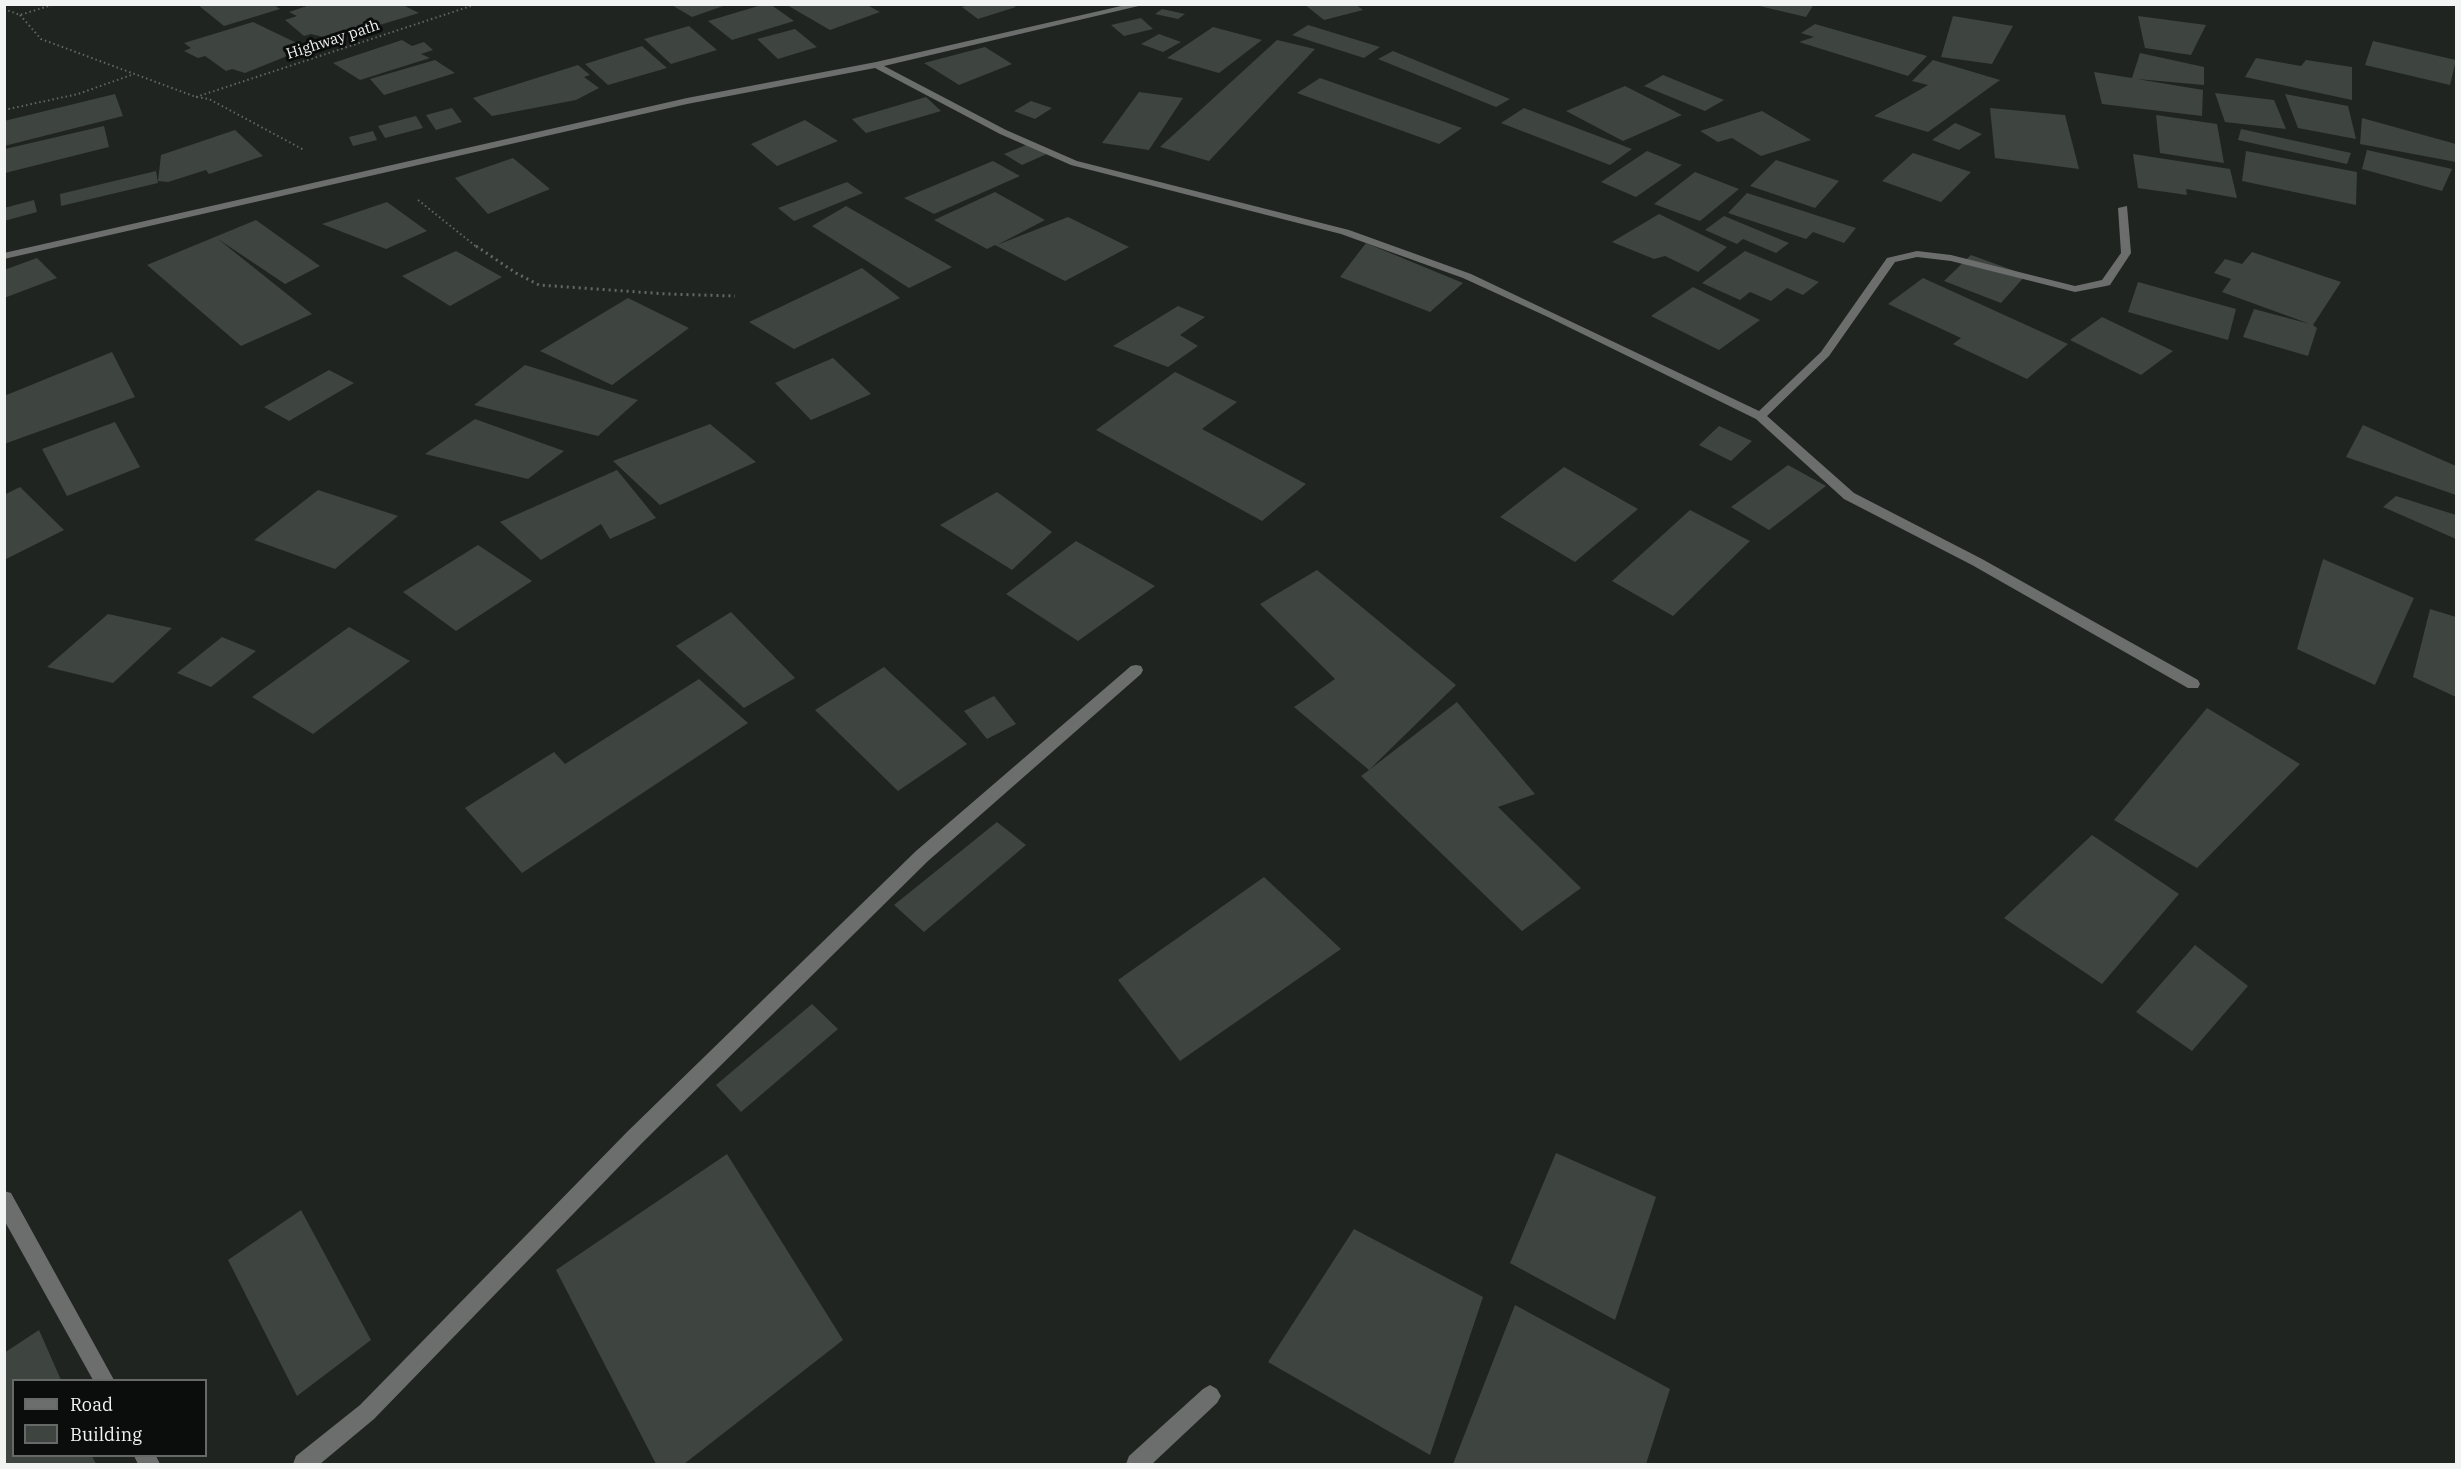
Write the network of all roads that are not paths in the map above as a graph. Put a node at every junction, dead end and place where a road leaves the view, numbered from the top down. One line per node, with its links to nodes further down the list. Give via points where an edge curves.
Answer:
1 (1143, 4): 2 (street)
2 (876, 65): 4 (street, via 687,101); 5 (street, via 993,128 1074,163 1345,232 1429,261 1552,315)
3 (2123, 208): 5 (street, via 2126,253 2106,283 2074,290 1951,258 1917,254 1891,260 1825,354)
4 (4, 256)
5 (1760, 416): 7 (street, via 1849,496 1977,562)
6 (1136, 670): 11 (street, via 922,856 644,1129 367,1412)
7 (2193, 684)
8 (4, 1200): 9 (street)
9 (103, 1379)
10 (1210, 1396): 12 (street)
11 (304, 1464)
12 (1137, 1464)

